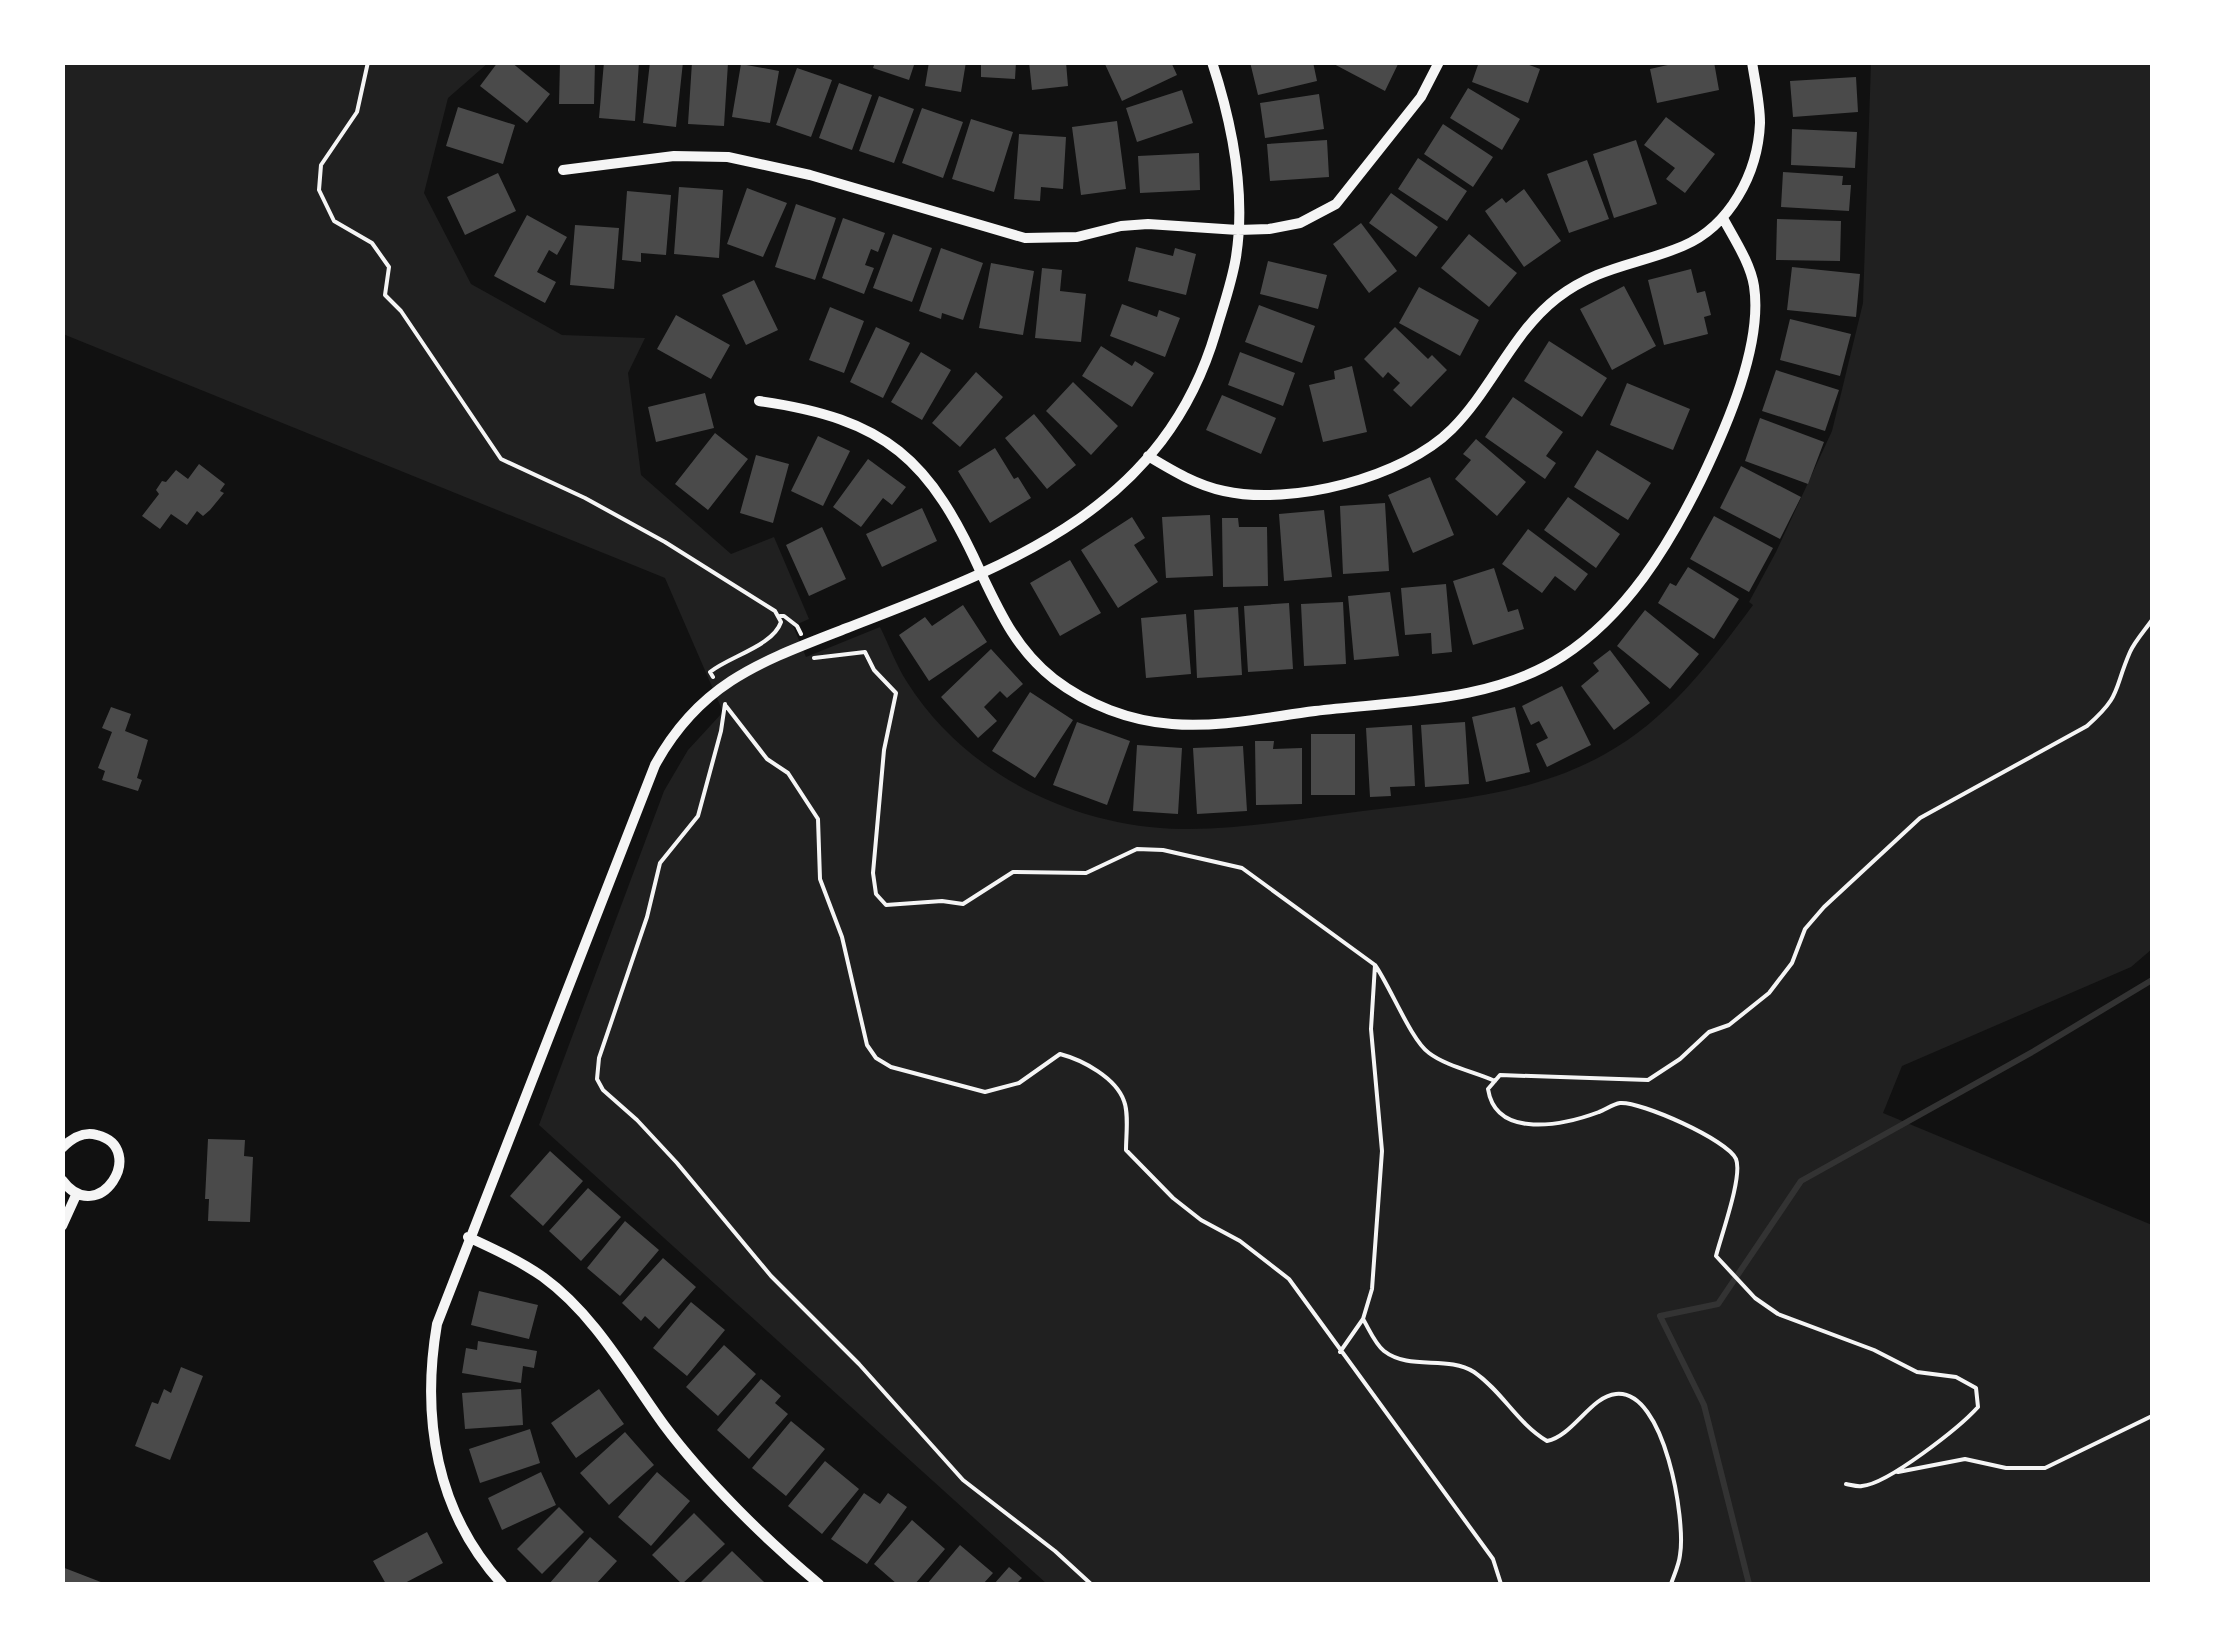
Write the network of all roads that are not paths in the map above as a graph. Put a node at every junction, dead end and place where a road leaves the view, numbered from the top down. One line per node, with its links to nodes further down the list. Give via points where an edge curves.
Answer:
1 (1212, 62): 6 (street, via 1230,132)
2 (1439, 62): 6 (street, via 1420,97 1336,204 1300,222)
3 (1752, 62): 5 (street, via 1758,144 1744,186)
4 (562, 170): 6 (street, via 716,156 795,170 1025,238 1078,237 1148,224)
5 (1723, 218): 8 (street, via 1685,245 1604,272 1557,299 1452,428 1387,471 1336,486 1247,494 1204,486); 9 (street, via 1754,284 1755,305 1745,365 1717,446 1677,526 1633,590 1585,640 1532,672 1474,692 1222,723 1138,719 1075,694 1030,657 999,614)
6 (1238, 230): 8 (street, via 1210,351)
7 (759, 402): 9 (street, via 835,416 892,447 948,505)
8 (1148, 456): 9 (street, via 1056,536)
9 (982, 575): 14 (street, via 757,666 683,720 655,765)
10 (62, 1148): 12 (street, via 86,1133 105,1138 118,1152 119,1171 108,1189)
11 (62, 1180): 12 (street)
12 (77, 1193): 13 (street)
13 (62, 1226)
14 (468, 1238): 15 (street, via 437,1324 432,1439 461,1528); 16 (street, via 524,1265 563,1294 698,1465)
15 (502, 1584)
16 (820, 1584)

